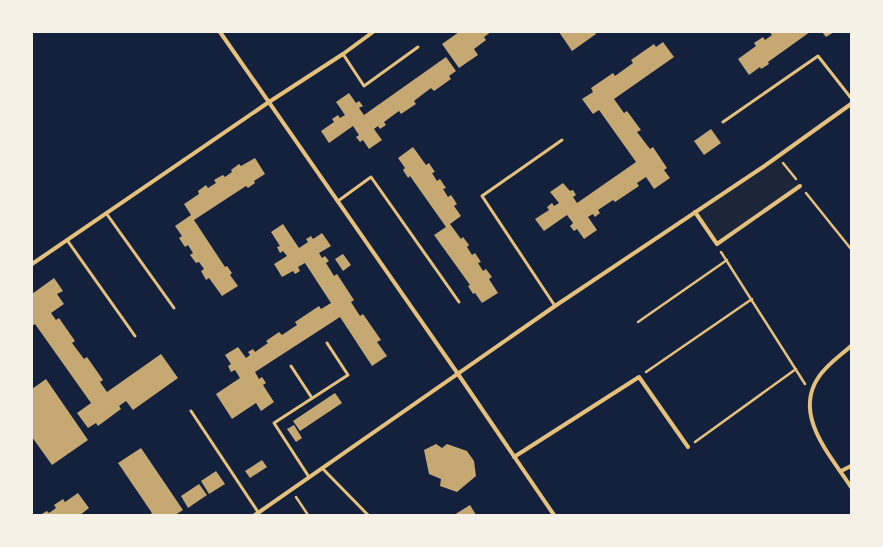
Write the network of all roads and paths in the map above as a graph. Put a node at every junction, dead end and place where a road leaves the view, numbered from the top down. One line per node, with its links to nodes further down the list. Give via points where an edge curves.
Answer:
1 (220, 32): 6 (street)
2 (373, 32): 4 (street)
3 (418, 47): 4 (lane, via 364,86)
4 (343, 54): 6 (street)
5 (851, 98): 8 (lane, via 818,56)
6 (268, 102): 12 (street); 14 (street)
7 (851, 104): 10 (street)
8 (723, 122)
9 (562, 140): 22 (lane, via 482,196)
10 (777, 156): 11 (path); 13 (street)
11 (800, 186): 16 (street); 17 (path)
12 (338, 201): 21 (lane, via 371,178); 30 (street)
13 (695, 212): 16 (street); 22 (street)
14 (106, 213): 15 (street); 23 (lane)
15 (67, 240): 19 (street); 25 (lane)
16 (717, 244): 18 (path)
17 (851, 249)
18 (727, 260): 20 (path); 24 (path)
19 (32, 264)
20 (752, 299): 29 (path); 31 (path)
21 (459, 302)
22 (555, 306): 30 (street)
23 (174, 308)
24 (638, 322)
25 (135, 336)
26 (327, 343): 33 (lane, via 348,375)
27 (851, 346): 32 (street, via 819,377)
28 (291, 366): 33 (lane)
29 (796, 369): 32 (path); 35 (path)
30 (458, 374): 36 (street); 38 (street)
31 (639, 377): 35 (street); 36 (street)
32 (811, 392): 39 (street, via 809,406 815,431)
33 (312, 398): 40 (lane, via 274,423)
34 (191, 411): 43 (lane)
35 (688, 447)
36 (514, 457): 46 (street)
37 (851, 466): 39 (street)
38 (322, 468): 40 (street); 45 (lane)
39 (841, 471): 41 (street)
40 (310, 477): 42 (street)
41 (851, 487)
42 (291, 490): 43 (street); 44 (path)
43 (256, 514)
44 (308, 515)
45 (368, 515)
46 (554, 515)

